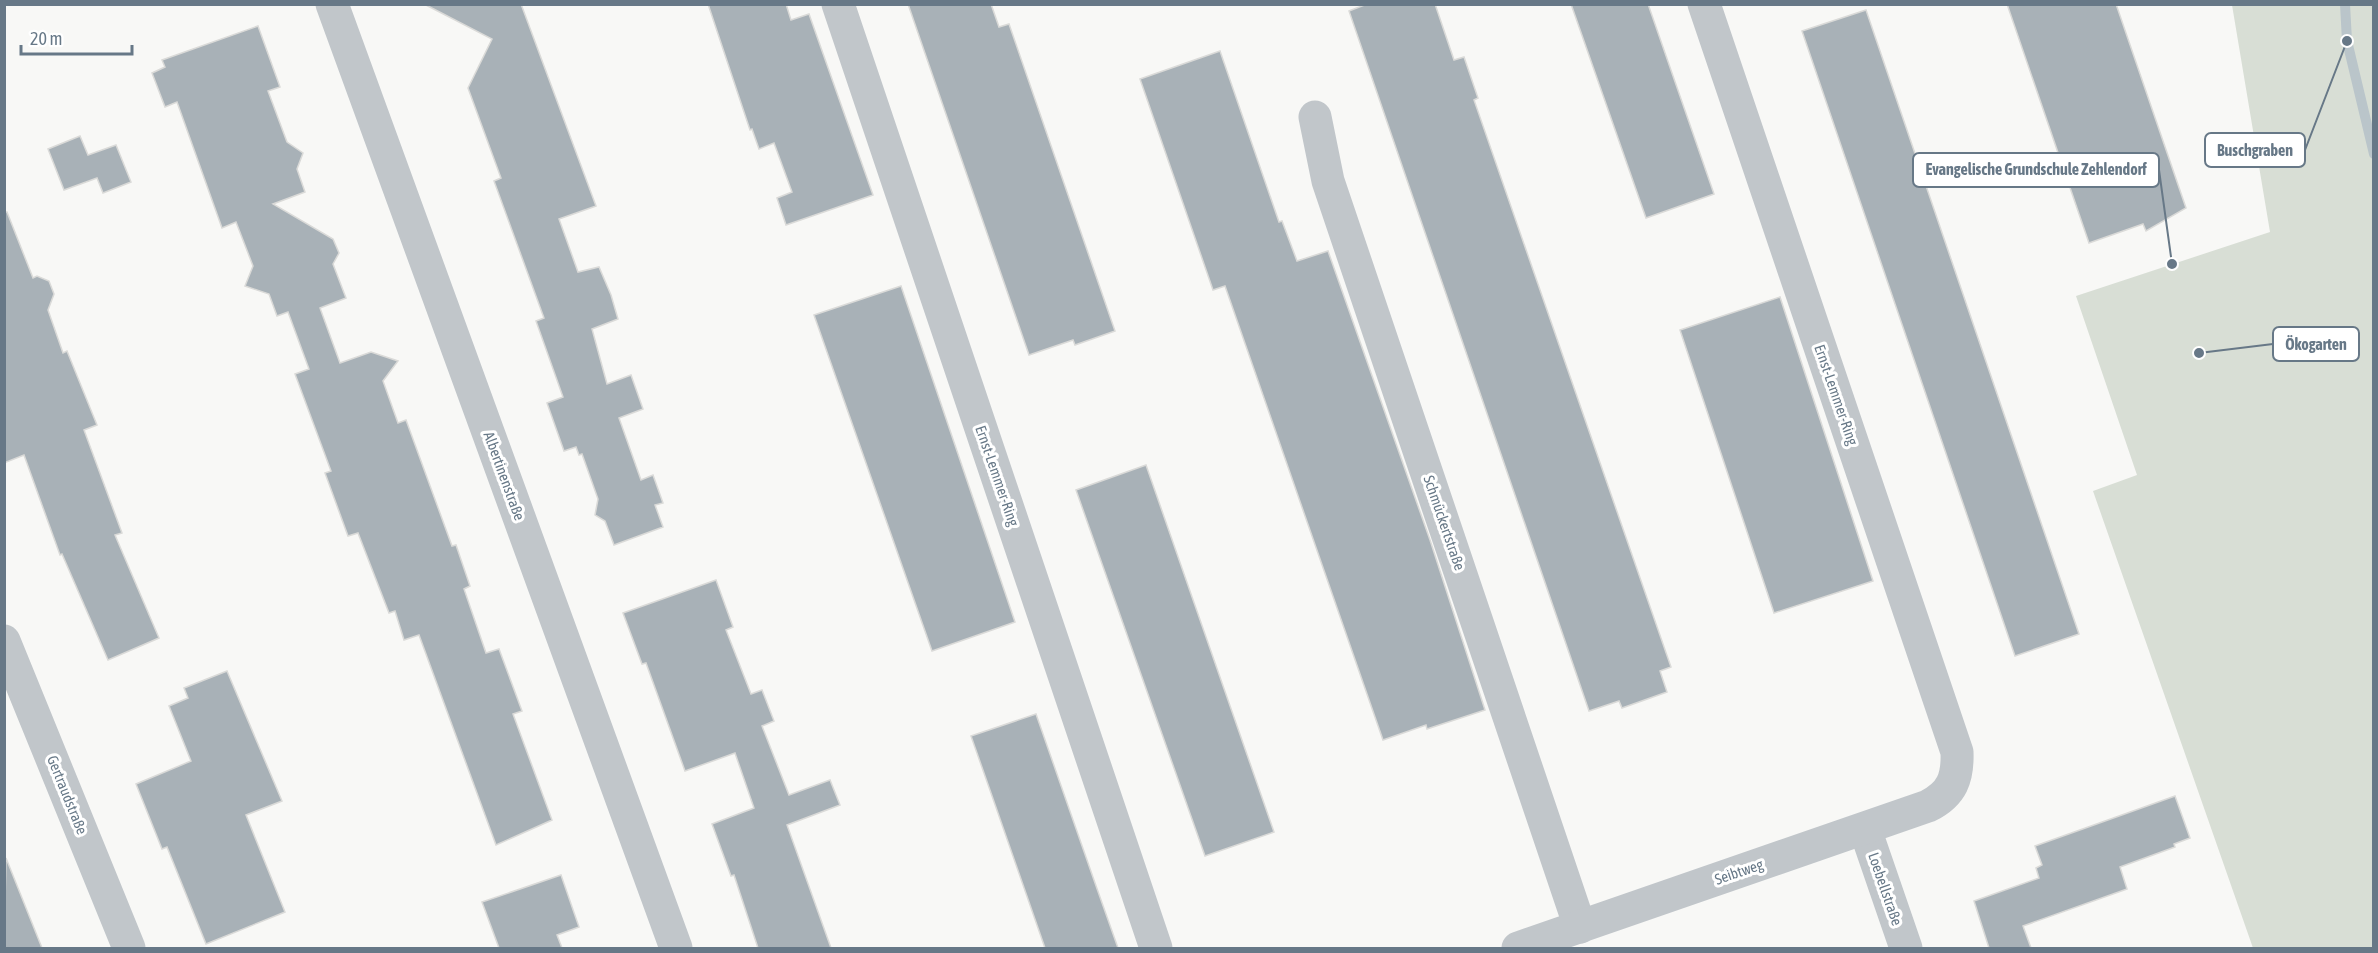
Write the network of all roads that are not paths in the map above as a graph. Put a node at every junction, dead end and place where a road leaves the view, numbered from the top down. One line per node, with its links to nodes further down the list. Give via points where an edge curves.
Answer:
1 (332, 4): 10 (street, Albertinenstraße)
2 (838, 4): 11 (street, Ernst-Lemmer-Ring)
3 (1704, 4): 6 (street, Ernst-Lemmer-Ring, via 1957,752 1958,770)
4 (1315, 117): 8 (street, Schmückertstraße, via 1328,181)
5 (4, 641): 9 (street, Gertraudstraße)
6 (1953, 786): 7 (street, Seibtweg, via 1944,798 1928,806)
7 (1865, 829): 8 (street, Seibtweg); 13 (street, Loebellstraße)
8 (1580, 927): 12 (street, Seibtweg)
9 (129, 948)
10 (676, 948)
11 (1156, 948)
12 (1518, 948)
13 (1906, 948)

